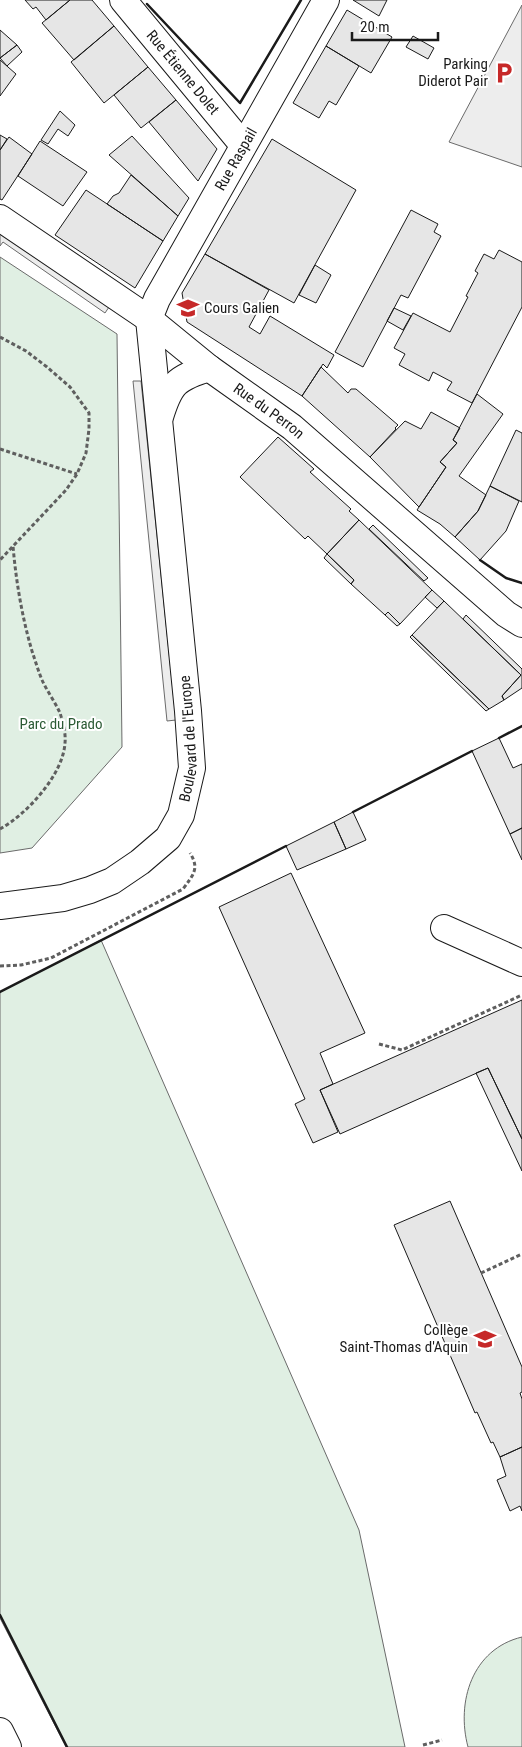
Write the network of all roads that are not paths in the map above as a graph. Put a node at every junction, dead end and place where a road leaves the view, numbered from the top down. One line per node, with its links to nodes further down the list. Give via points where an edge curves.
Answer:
1 (124, 0): 3 (street, Rue Étienne Dolet)
2 (326, 0): 3 (street, Rue Raspail)
3 (243, 145): 5 (street, Rue Raspail)
4 (0, 218): 5 (street, Rue du Perron)
5 (149, 319): 6 (street, Rue du Perron); 7 (street, Boulevard de l'Europe)
6 (209, 368): 7 (street, Boulevard de l'Europe, via 189,374 175,383); 8 (street, Rue du Perron, via 292,427 506,614)
7 (159, 420): 9 (street, Boulevard de l'Europe, via 192,768 181,815 168,838 112,881 63,898)
8 (522, 624)
9 (0, 906)
10 (444, 928): 11 (street)
11 (522, 964)
12 (0, 1731): 13 (street)
13 (8, 1747)

